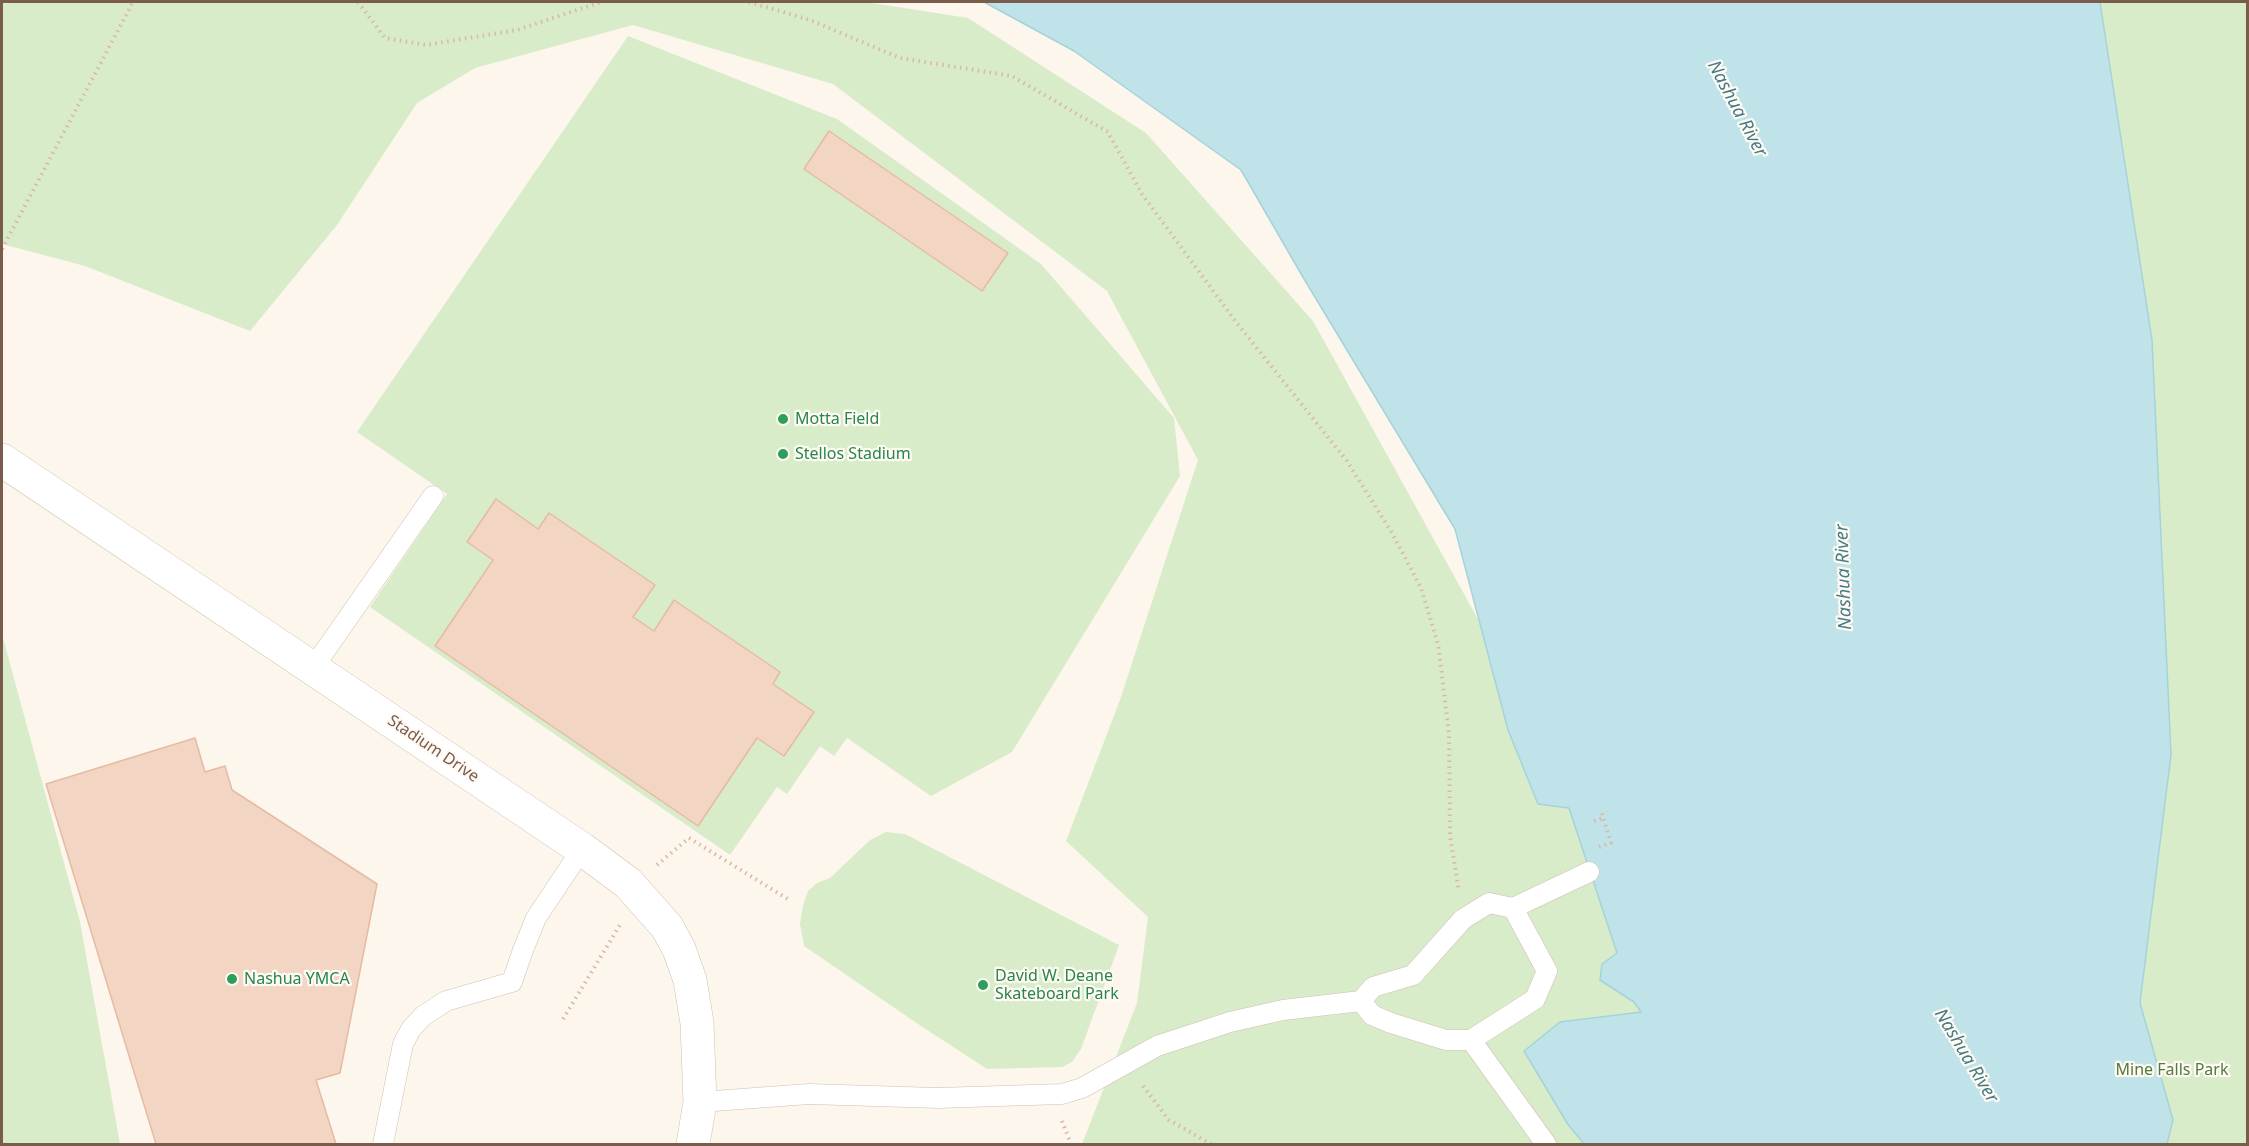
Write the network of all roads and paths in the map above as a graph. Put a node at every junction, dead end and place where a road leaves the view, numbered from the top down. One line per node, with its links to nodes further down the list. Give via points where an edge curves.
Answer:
1 (132, 2): 5 (path)
2 (358, 2): 3 (path, via 385,38 426,45 517,30)
3 (601, 2)
4 (749, 2): 18 (path, via 810,20 900,58 1012,76 1108,132 1142,194 1236,322 1347,461 1421,588 1438,644 1449,733 1450,836)
5 (2, 249)
6 (2, 460): 8 (street, Stadium Drive)
7 (434, 496): 8 (lane)
8 (313, 668): 12 (street, Stadium Drive)
9 (1601, 810): 10 (path)
10 (1603, 818): 11 (path); 13 (path, via 1611,843)
11 (1594, 821)
12 (582, 849): 24 (street, Stadium Drive, via 628,883 667,927 679,949 690,980 697,1023); 26 (lane, via 536,918 512,982 446,1001 411,1029 403,1044)
13 (1590, 850)
14 (657, 865): 16 (path, via 689,838)
15 (1589, 872): 17 (lane)
16 (791, 901)
17 (1513, 908): 18 (lane, via 1490,903); 22 (lane, via 1547,971 1535,999)
18 (1463, 919): 20 (lane, via 1413,975 1373,987)
19 (620, 924): 21 (path)
20 (1361, 1001): 22 (lane, via 1372,1015 1391,1023 1446,1040); 23 (lane, via 1283,1010 1230,1022 1157,1046)
21 (563, 1019)
22 (1471, 1040): 30 (lane)
23 (1126, 1064): 24 (lane, via 1082,1088 1062,1094 938,1098 809,1094); 29 (path, via 1169,1120)
24 (700, 1102): 27 (street, Stadium Drive)
25 (1054, 1119): 28 (path, via 1062,1121)
26 (383, 1144)
27 (693, 1144)
28 (1071, 1144)
29 (1211, 1144)
30 (1546, 1144)

